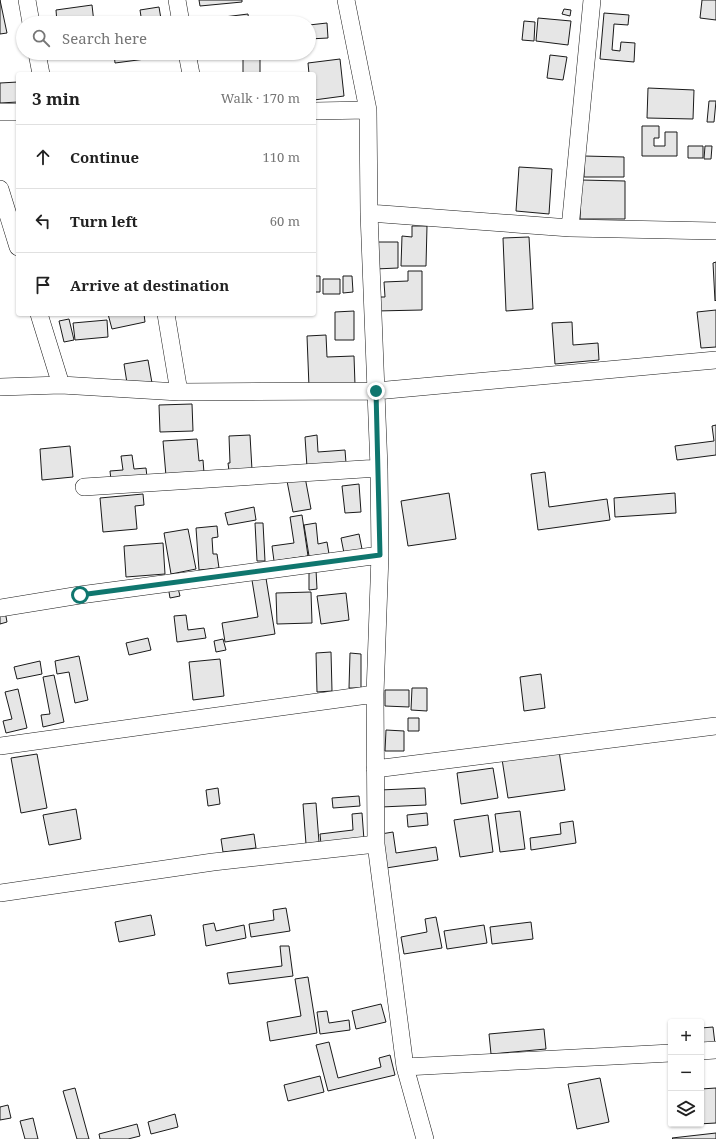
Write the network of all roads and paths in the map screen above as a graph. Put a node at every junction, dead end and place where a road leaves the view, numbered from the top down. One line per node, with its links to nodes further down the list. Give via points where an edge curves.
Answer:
1 (27, 0): 5 (street)
2 (177, 0): 6 (street)
3 (346, 0): 11 (street)
4 (592, 0): 17 (street)
5 (30, 16)
6 (180, 16)
7 (38, 60): 9 (street)
8 (188, 60): 10 (street)
9 (41, 72)
10 (191, 72)
11 (368, 110): 12 (street); 16 (street)
12 (316, 111)
13 (0, 112): 14 (street)
14 (16, 112)
15 (0, 189): 19 (street)
16 (369, 213): 17 (street); 25 (street)
17 (570, 228): 18 (street)
18 (716, 231)
19 (16, 241)
20 (40, 316): 23 (street)
21 (166, 316): 26 (street)
22 (716, 360): 25 (street)
23 (61, 385): 24 (street); 26 (street)
24 (0, 387)
25 (376, 391): 26 (street); 27 (street)
26 (179, 392)
27 (379, 468): 28 (street); 29 (street)
28 (84, 487)
29 (380, 555): 30 (street); 31 (street)
30 (0, 608)
31 (375, 694): 33 (street); 34 (street)
32 (716, 726): 34 (street)
33 (0, 746)
34 (375, 769): 35 (street)
35 (376, 844): 36 (street, via 213,862); 40 (street)
36 (0, 893)
37 (716, 1050): 38 (street)
38 (704, 1051)
39 (668, 1053): 40 (street)
40 (405, 1067): 41 (street)
41 (425, 1139)

